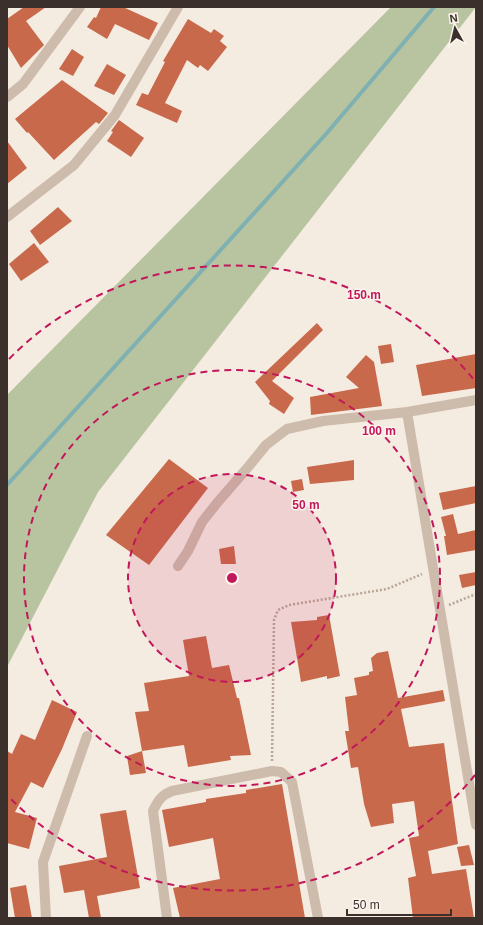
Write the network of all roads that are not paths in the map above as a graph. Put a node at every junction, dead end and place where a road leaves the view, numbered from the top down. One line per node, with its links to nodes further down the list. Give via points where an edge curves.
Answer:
1 (80, 7): 3 (street, via 23,84)
2 (176, 8): 4 (street, via 115,115 74,165)
3 (7, 97)
4 (7, 218)
5 (476, 400): 6 (street)
6 (407, 412): 7 (street, via 323,421 287,429 266,445 217,503 202,522); 9 (street)
7 (178, 566)
8 (87, 736): 10 (street, via 43,862)
9 (476, 825)
10 (46, 918)
11 (167, 918): 12 (street, via 153,811 157,802 163,795 172,791 272,771 281,772 292,782)
12 (318, 918)

